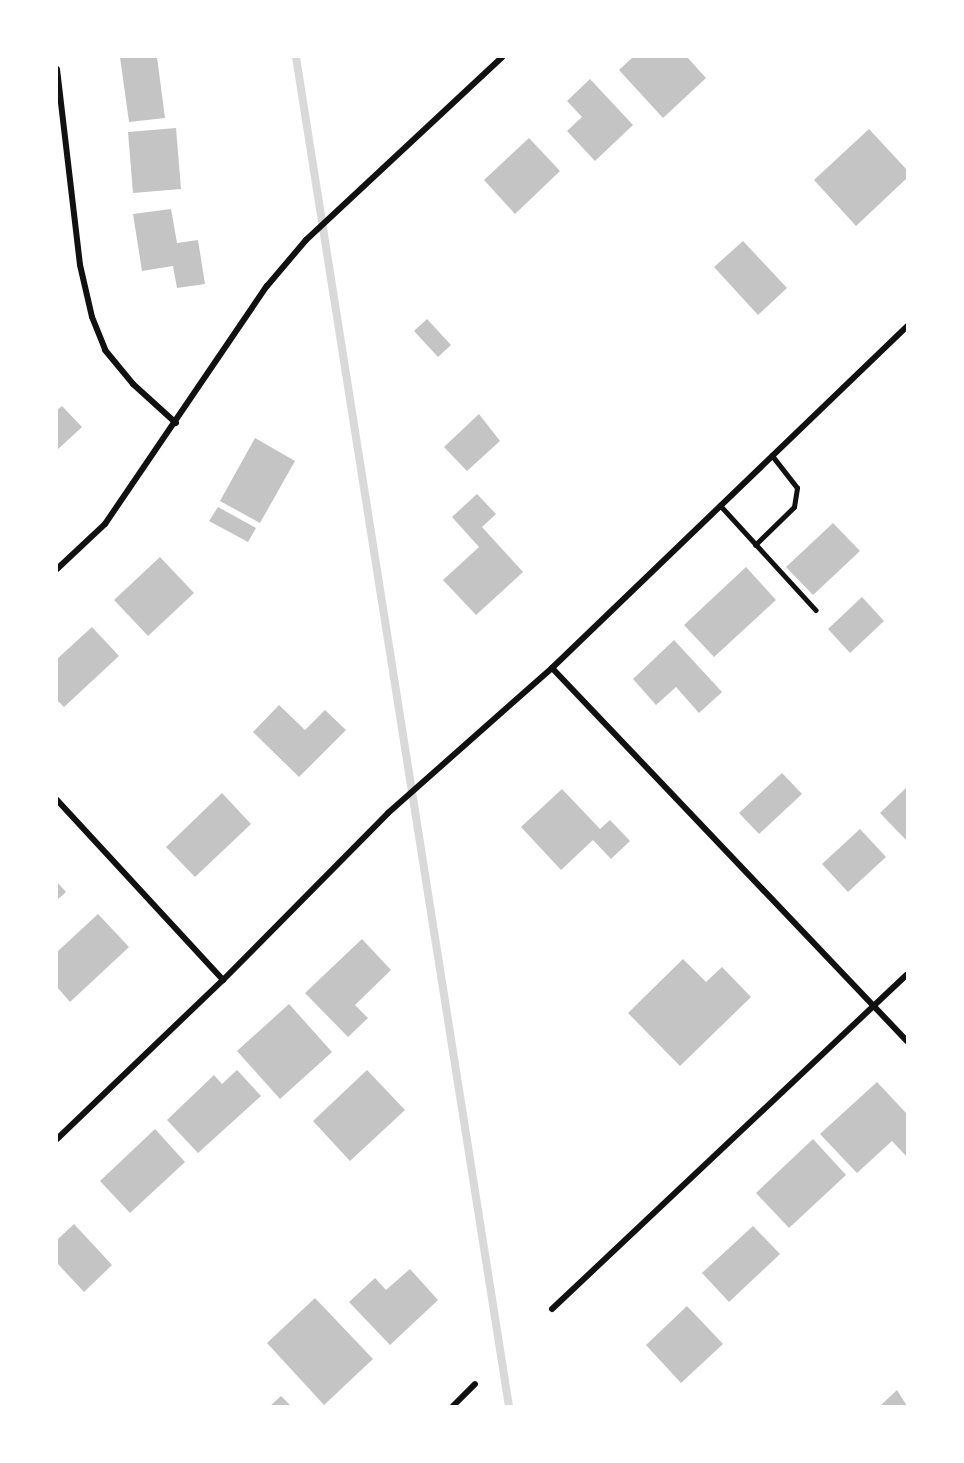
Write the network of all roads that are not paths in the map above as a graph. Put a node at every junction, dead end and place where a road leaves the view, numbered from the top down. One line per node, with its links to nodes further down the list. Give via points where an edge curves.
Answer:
1 (502, 57): 4 (street, via 306,240 267,286)
2 (57, 69): 4 (street, via 80,265 93,317 105,350 133,384)
3 (907, 326): 5 (street)
4 (176, 423): 8 (street, via 105,524)
5 (772, 456): 6 (street); 7 (lane, via 797,488 794,507)
6 (720, 505): 7 (lane); 10 (street)
7 (755, 546): 9 (lane)
8 (57, 569)
9 (816, 610)
10 (552, 668): 13 (street, via 388,813); 14 (street)
11 (57, 800): 13 (street)
12 (907, 975): 14 (street)
13 (223, 980): 16 (street)
14 (874, 1005): 15 (street); 17 (street)
15 (907, 1041)
16 (57, 1139)
17 (552, 1309)
18 (475, 1384): 19 (street)
19 (453, 1406)

